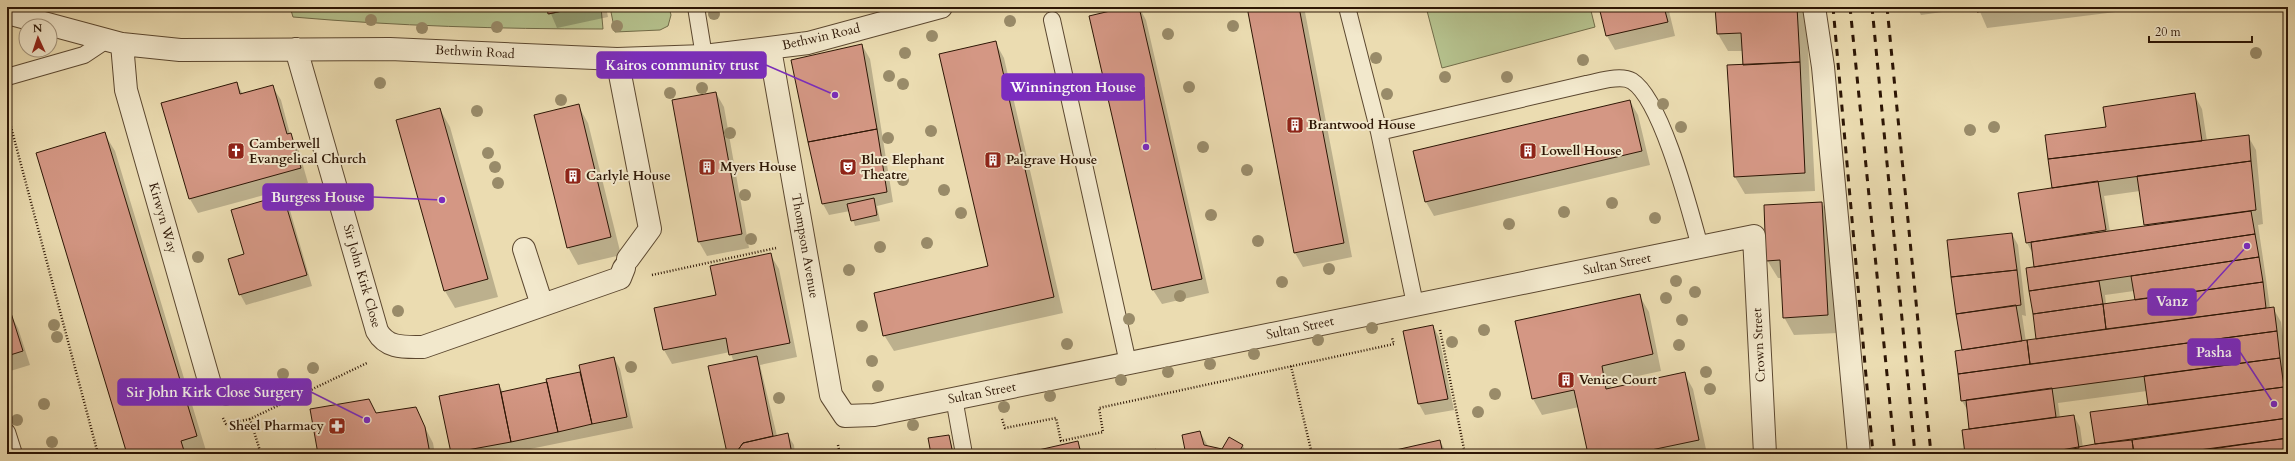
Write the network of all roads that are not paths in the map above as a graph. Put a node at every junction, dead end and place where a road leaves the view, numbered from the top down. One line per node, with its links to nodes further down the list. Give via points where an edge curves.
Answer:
1 (696, 7): 10 (lane)
2 (941, 7): 9 (street, Bethwin Road, via 808,43)
3 (1347, 7): 13 (lane)
4 (1814, 7): 27 (street, via 1823,67)
5 (7, 13): 7 (street, Bethwin Road)
6 (1052, 20): 19 (lane)
7 (115, 41): 8 (street, Bethwin Road, via 180,50); 12 (lane, via 84,55); 20 (street, Kirwyn Way, via 126,90)
8 (296, 49): 11 (street, Bethwin Road, via 390,48); 18 (street, Sir John Kirk Close, via 381,338 390,345 404,348 423,346)
9 (770, 49): 10 (street, Bethwin Road); 22 (street, Thompson Avenue, via 831,395)
10 (704, 56): 11 (street, Bethwin Road)
11 (617, 59): 18 (street, Sir John Kirk Close, via 650,229 624,268)
12 (7, 77)
13 (1379, 132): 15 (lane, via 1586,84 1621,79 1632,81 1651,103 1686,194); 17 (lane)
14 (1754, 236): 15 (street, Sultan Street); 26 (street, Crown Street)
15 (1700, 247): 17 (street, Sultan Street)
16 (524, 249): 18 (street)
17 (1424, 302): 19 (street, Sultan Street)
18 (542, 305)
19 (1128, 364): 21 (street, Sultan Street)
20 (212, 391)
21 (954, 398): 22 (street, Sultan Street, via 874,415); 25 (lane)
22 (844, 416)
23 (7, 432): 24 (lane)
24 (14, 454)
25 (964, 454)
26 (1765, 454)
27 (1859, 454)

